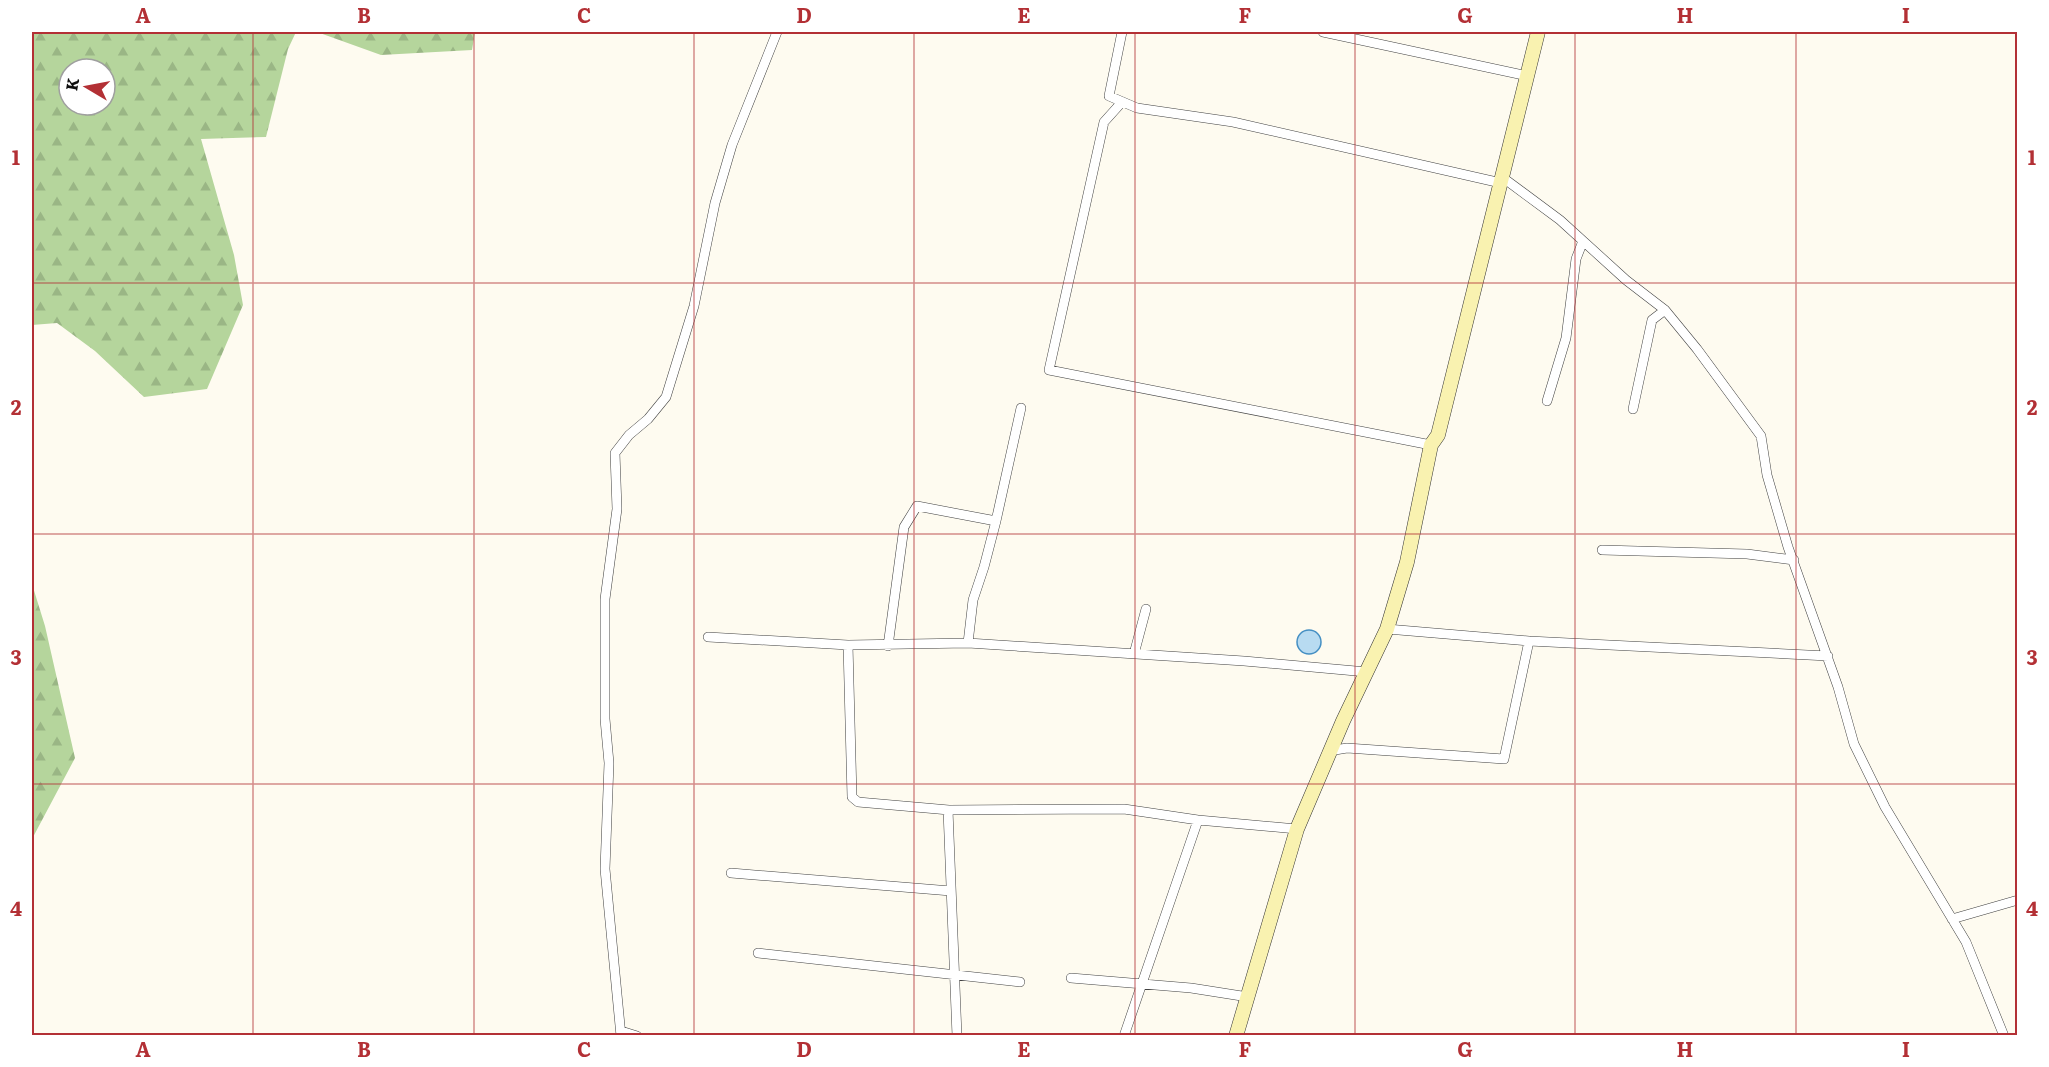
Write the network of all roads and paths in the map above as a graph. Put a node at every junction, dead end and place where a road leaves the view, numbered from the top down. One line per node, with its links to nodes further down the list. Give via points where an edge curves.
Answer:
1 (777, 32): 41 (street, via 732,145 715,203 694,306 666,397 615,453 617,509 605,599 609,763 605,869)
2 (1122, 32): 6 (street, via 1109,96)
3 (1323, 32): 5 (street)
4 (1538, 32): 5 (main road)
5 (1528, 76): 7 (main road)
6 (1122, 102): 7 (street); 13 (street, via 1104,122 1048,370)
7 (1502, 180): 8 (street); 13 (main road, via 1438,435)
8 (1583, 241): 9 (street); 10 (street, via 1576,259 1566,338)
9 (1665, 310): 12 (street, via 1652,320); 16 (street, via 1761,436 1767,475)
10 (1547, 401)
11 (1021, 408): 14 (street)
12 (1633, 409)
13 (1431, 445): 18 (main road, via 1407,562)
14 (996, 521): 21 (street, via 973,600); 23 (street, via 917,506 904,527)
15 (1602, 550): 16 (street, via 1747,554)
16 (1794, 560): 25 (street)
17 (1146, 609): 24 (street)
18 (1387, 629): 20 (street); 26 (main road)
19 (708, 638): 22 (street)
20 (1529, 641): 25 (street); 27 (street, via 1504,759 1347,748)
21 (968, 643): 23 (street); 24 (street)
22 (848, 645): 23 (street); 28 (street, via 852,798 858,802)
23 (888, 646)
24 (1134, 654): 26 (street)
25 (1828, 656): 34 (street, via 1854,744 1885,807)
26 (1367, 672): 27 (main road)
27 (1329, 751): 30 (main road)
28 (948, 810): 29 (street, via 1124,809); 32 (street)
29 (1198, 820): 30 (street); 39 (street)
30 (1297, 829): 40 (main road)
31 (731, 873): 32 (street)
32 (951, 891): 36 (street)
33 (2018, 900): 34 (street)
34 (1952, 919): 46 (street, via 1966,942)
35 (758, 953): 36 (street)
36 (955, 974): 38 (street); 43 (street)
37 (1071, 978): 39 (street)
38 (1020, 982)
39 (1142, 983): 40 (street); 44 (street)
40 (1248, 997): 45 (main road)
41 (621, 1033): 42 (street)
42 (637, 1035)
43 (957, 1035)
44 (1124, 1035)
45 (1236, 1035)
46 (2004, 1035)

